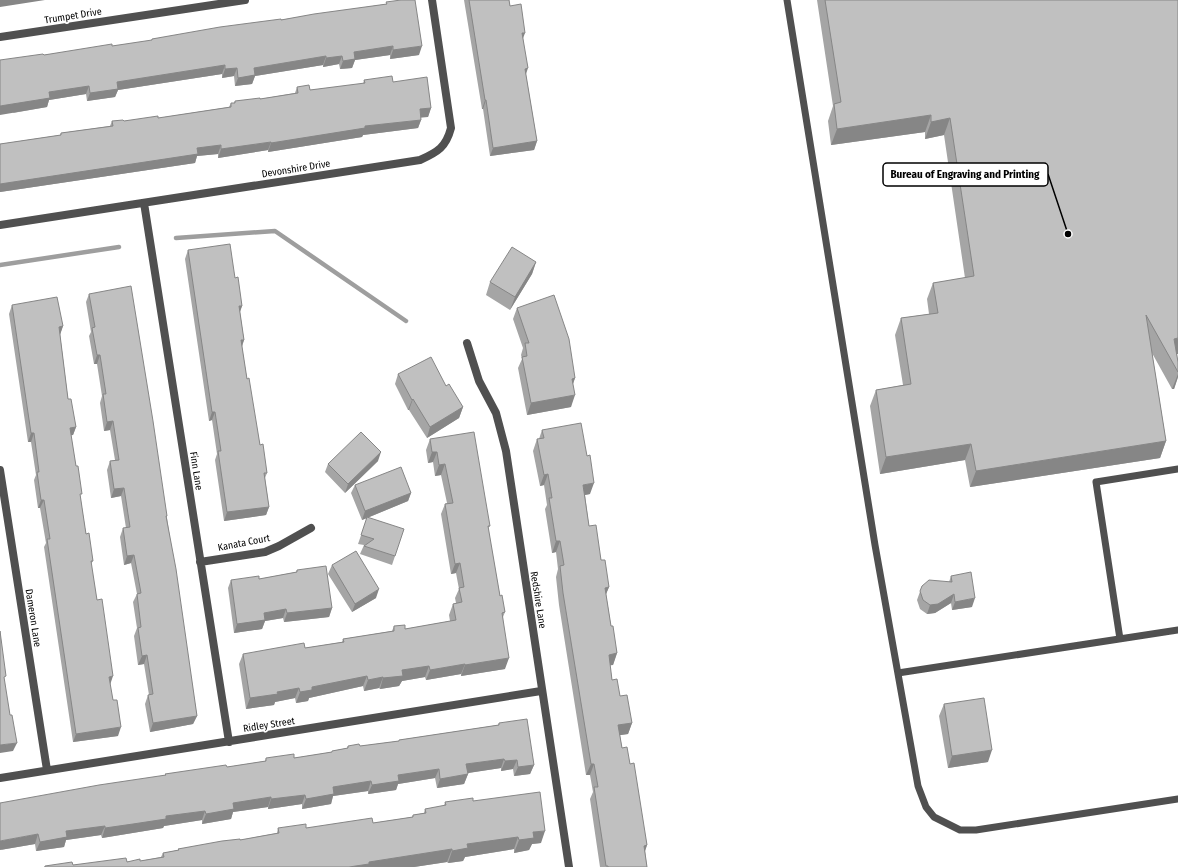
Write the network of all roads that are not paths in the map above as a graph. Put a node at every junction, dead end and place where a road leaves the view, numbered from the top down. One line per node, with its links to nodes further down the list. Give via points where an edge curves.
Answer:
1 (245, 0): 4 (street, Trumpet Drive)
2 (432, 0): 5 (street, Devonshire Drive, via 450,128 448,139 434,154 420,160)
3 (787, 0): 14 (lane)
4 (0, 37)
5 (144, 203): 6 (street, Devonshire Drive); 11 (street, Finn Lane)
6 (0, 225)
7 (467, 343): 15 (street, Redshire Lane, via 479,381 496,413 506,451)
8 (1178, 469): 13 (lane, via 1096,482)
9 (0, 470): 17 (street, Dameron Lane)
10 (312, 528): 11 (street, Kanata Court, via 265,552)
11 (200, 562): 16 (street, Finn Lane)
12 (1178, 630): 13 (lane)
13 (1120, 639): 14 (lane)
14 (898, 673): 19 (lane, via 921,798 934,817 948,825 960,830 976,830)
15 (541, 691): 16 (street, Ridley Street); 20 (street, Redshire Lane)
16 (228, 742): 17 (street, Ridley Street)
17 (47, 770): 18 (street, Ridley Street)
18 (0, 778)
19 (1178, 799)
20 (569, 867)

